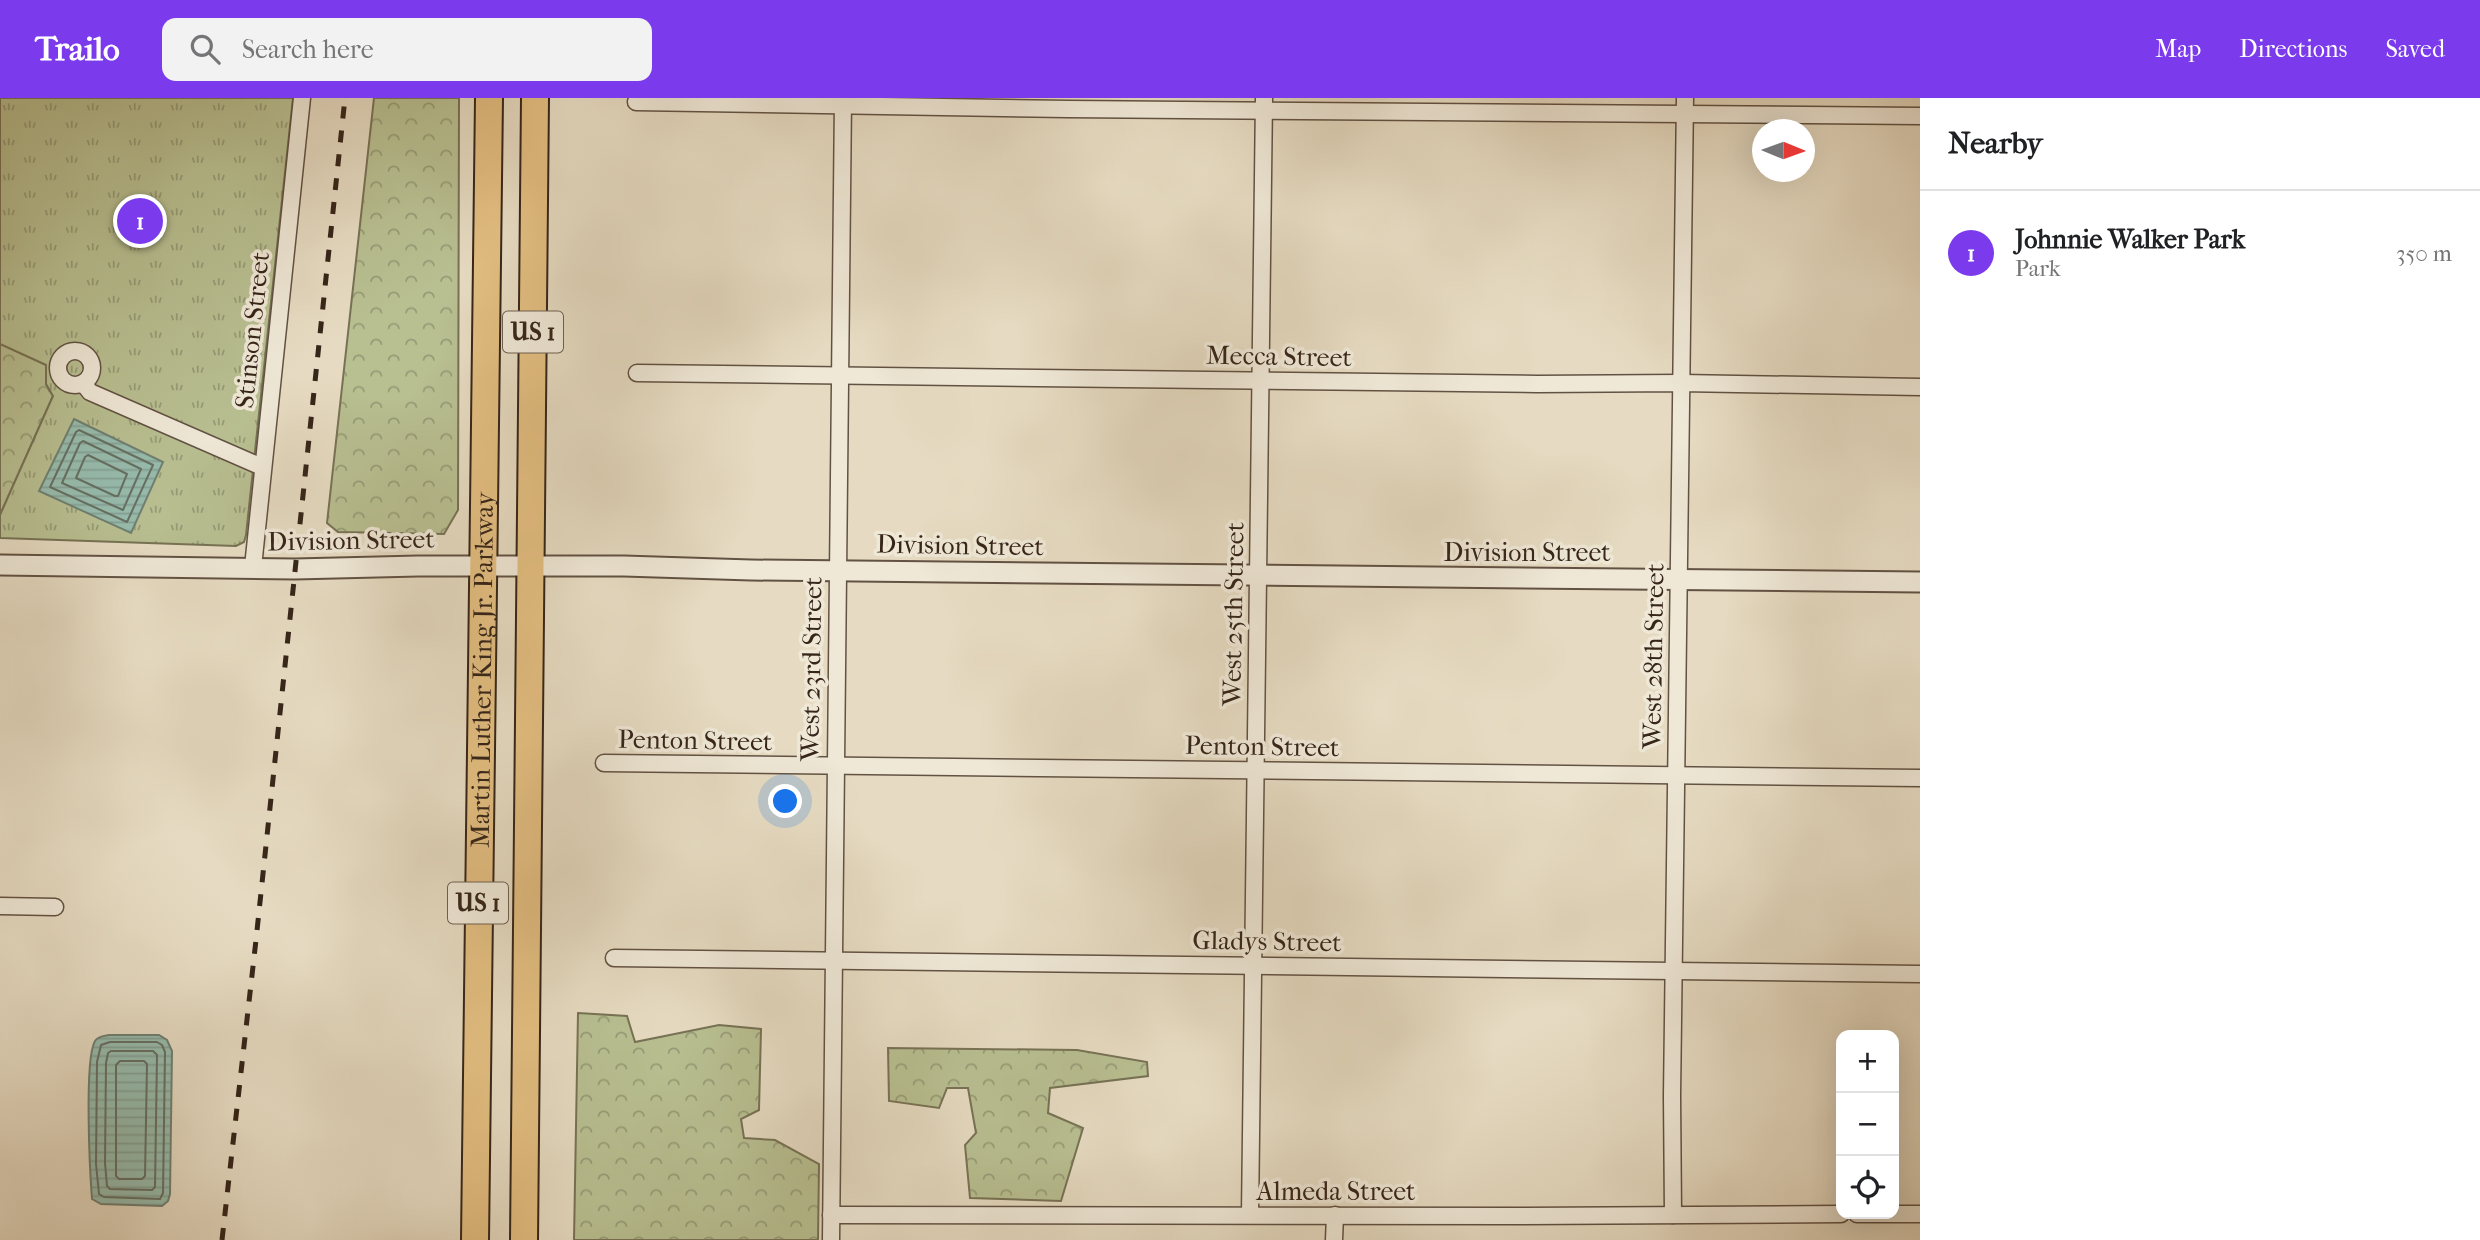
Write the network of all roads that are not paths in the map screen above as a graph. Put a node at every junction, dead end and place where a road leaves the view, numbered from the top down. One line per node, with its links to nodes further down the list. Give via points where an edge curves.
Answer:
1 (302, 98): 15 (street, Stinson Street)
2 (489, 98): 17 (highway, Martin Luther King Jr. Parkway / US 1)
3 (535, 98): 19 (highway, Martin Luther King Jr. Parkway / US 1)
4 (636, 102): 5 (street)
5 (843, 102): 6 (street); 10 (street, West 23rd Street)
6 (1264, 104): 7 (street); 11 (street, West 25th Street)
7 (1685, 106): 8 (street); 13 (street, West 28th Street)
8 (1920, 116)
9 (637, 373): 10 (street, Mecca Street)
10 (840, 374): 11 (street, Mecca Street); 20 (street, West 23rd Street)
11 (1259, 380): 13 (street, Mecca Street); 21 (street, West 25th Street)
12 (83, 383): 15 (street, via 90,392)
13 (1681, 383): 14 (street, Mecca Street); 22 (street, West 28th Street)
14 (1920, 387)
15 (262, 467): 18 (street, Stinson Street)
16 (0, 565): 18 (street, Division Street)
17 (482, 566): 18 (street, Division Street); 19 (street, Division Street); 43 (highway, Martin Luther King Jr. Parkway / US 1)
18 (253, 567)
19 (531, 567): 20 (street, Division Street); 44 (highway, Martin Luther King Jr. Parkway / US 1)
20 (836, 570): 21 (street, Division Street); 25 (street, West 23rd Street)
21 (1258, 575): 22 (street, Division Street); 26 (street, West 25th Street)
22 (1678, 580): 23 (street, Division Street); 27 (street, West 28th Street)
23 (1920, 582)
24 (604, 763): 25 (street, Penton Street)
25 (835, 765): 26 (street, Penton Street); 32 (street, West 23rd Street)
26 (1256, 770): 27 (street, Penton Street); 33 (street, West 25th Street)
27 (1676, 775): 28 (street, Penton Street); 34 (street, West 28th Street)
28 (1920, 778)
29 (0, 906): 30 (street)
30 (55, 906)
31 (614, 958): 32 (street, Gladys Street)
32 (832, 962): 33 (street, Gladys Street); 39 (street, West 23rd Street)
33 (1254, 965): 34 (street, Gladys Street); 40 (street, West 25th Street)
34 (1674, 972): 35 (street, Gladys Street); 41 (street, West 28th Street)
35 (1920, 974)
36 (1836, 1214): 41 (street, Almeda Street)
37 (1899, 1214): 38 (street)
38 (1920, 1214)
39 (831, 1215): 40 (street, Almeda Street); 45 (street, West 23rd Street)
40 (1250, 1215): 42 (street, Almeda Street)
41 (1673, 1215): 42 (street, Almeda Street)
42 (1335, 1216): 46 (street)
43 (475, 1240)
44 (524, 1240)
45 (831, 1240)
46 (1334, 1240)

